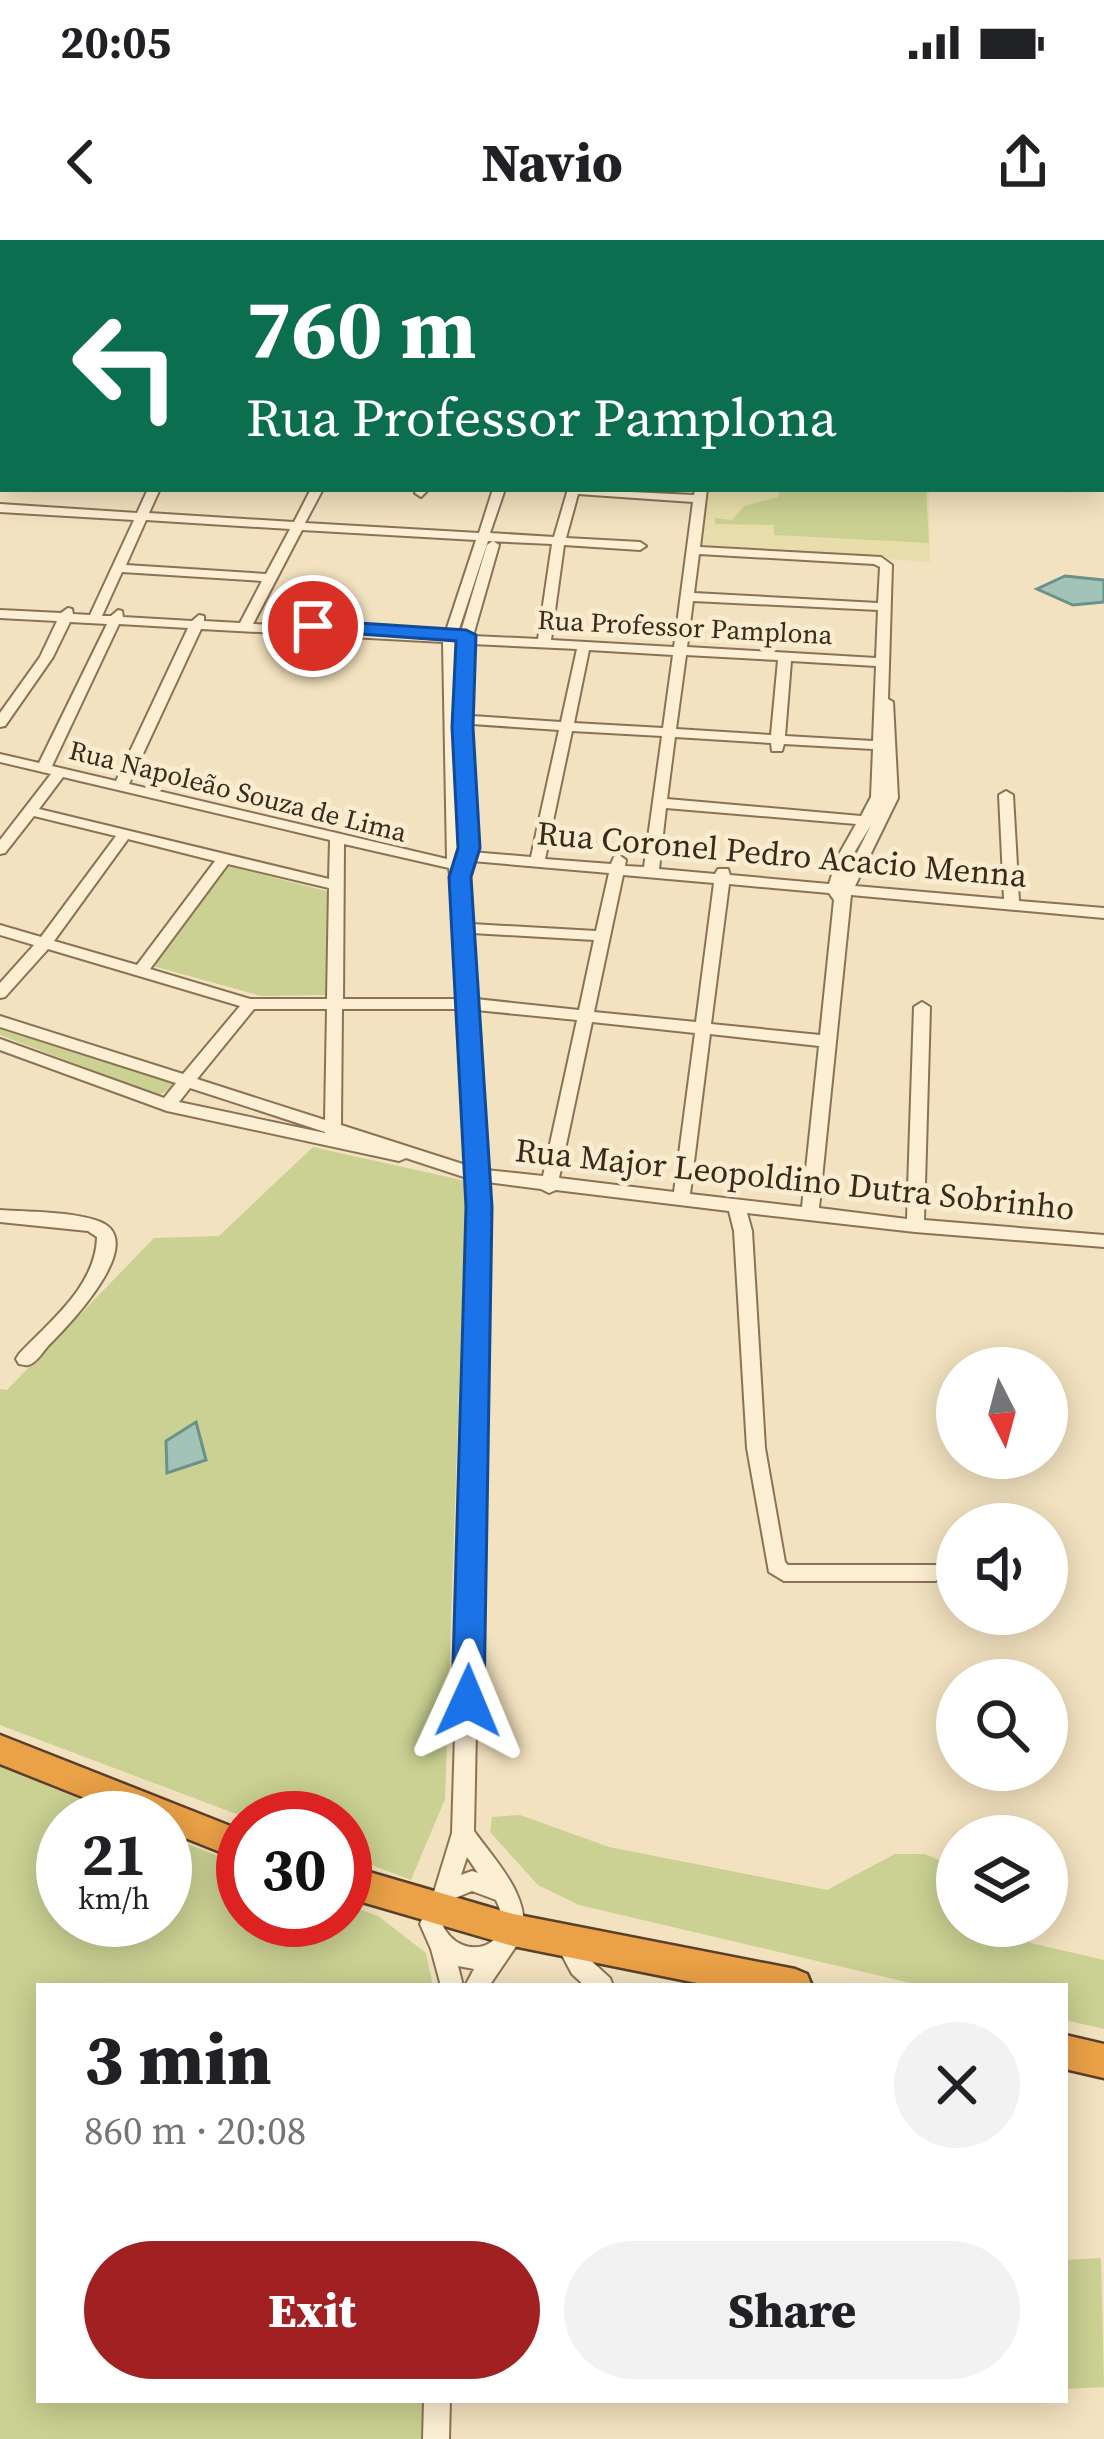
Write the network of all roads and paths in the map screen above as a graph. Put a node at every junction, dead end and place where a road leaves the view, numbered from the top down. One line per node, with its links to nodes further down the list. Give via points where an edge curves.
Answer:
1 (153, 492): 8 (street)
2 (315, 492): 9 (street)
3 (504, 492): 10 (street)
4 (573, 492): 11 (street)
5 (638, 492): 6 (street)
6 (701, 494): 13 (street)
7 (0, 508): 8 (street)
8 (142, 515): 9 (street); 14 (street)
9 (298, 526): 10 (street); 15 (street)
10 (489, 536): 11 (street); 24 (street)
11 (559, 540): 12 (street); 25 (street)
12 (640, 546)
13 (696, 550): 16 (street); 17 (street, via 877,560 886,565)
14 (118, 568): 15 (street); 20 (street)
15 (270, 578): 23 (street)
16 (690, 597): 17 (street); 27 (street)
17 (885, 608): 29 (street)
18 (0, 610): 19 (street, Rua Professor Pamplona)
19 (67, 614): 20 (street, Rua Professor Pamplona); 30 (street)
20 (96, 616): 21 (street, Rua Professor Pamplona)
21 (117, 617): 22 (street, Rua Professor Pamplona); 37 (street)
22 (198, 622): 23 (street, Rua Professor Pamplona); 38 (street)
23 (245, 625): 24 (street, Rua Professor Pamplona)
24 (458, 638): 25 (street, Rua Professor Pamplona); 31 (street)
25 (544, 642): 26 (street, Rua Professor Pamplona)
26 (584, 645): 27 (street, Rua Professor Pamplona); 32 (street)
27 (679, 650): 28 (street, Rua Professor Pamplona); 33 (street)
28 (785, 657): 29 (street, Rua Professor Pamplona); 34 (street)
29 (882, 662): 35 (street, via 890,713)
30 (0, 723)
31 (457, 723): 32 (street); 47 (street)
32 (564, 731): 33 (street); 46 (street)
33 (668, 739): 34 (street); 40 (street)
34 (777, 744): 35 (street)
35 (883, 750): 42 (street, via 891,798)
36 (0, 758): 37 (street, Rua Napoleão Souza de Lima)
37 (52, 770): 38 (street, Rua Napoleão Souza de Lima); 41 (street)
38 (121, 786): 44 (street, Rua Napoleão Souza de Lima)
39 (1006, 794): 54 (street)
40 (659, 803): 42 (street); 50 (street)
41 (31, 811): 43 (street); 45 (street)
42 (872, 821): 53 (street)
43 (124, 835): 48 (street); 59 (street)
44 (337, 840): 47 (street, Rua Napoleão Souza de Lima); 52 (street)
45 (0, 850)
46 (538, 857): 47 (street, Rua Coronel Pedro Acacio Menna); 49 (street, Rua Coronel Pedro Acacio Menna)
47 (461, 859): 56 (street)
48 (223, 860): 52 (street); 60 (street)
49 (618, 864): 50 (street, Rua Coronel Pedro Acacio Menna); 58 (street)
50 (651, 867): 51 (street, Rua Coronel Pedro Acacio Menna)
51 (722, 875): 53 (street, Rua Coronel Pedro Acacio Menna); 68 (street)
52 (338, 886): 62 (street)
53 (842, 889): 54 (street, Rua Coronel Pedro Acacio Menna); 69 (street)
54 (1011, 901): 55 (street, Rua Coronel Pedro Acacio Menna)
55 (1104, 908)
56 (464, 928): 58 (street); 64 (street)
57 (0, 930): 59 (street)
58 (602, 936): 66 (street)
59 (44, 944): 60 (street); 61 (street)
60 (141, 971): 63 (street)
61 (0, 993)
62 (338, 1002): 63 (street); 64 (street); 73 (street)
63 (250, 1004): 71 (street)
64 (470, 1004): 66 (street); 74 (street)
65 (922, 1007): 80 (street)
66 (585, 1017): 68 (street); 75 (street)
67 (0, 1021): 71 (street, Rua Major Leopoldino Dutra Sobrinho)
68 (705, 1029): 69 (street); 76 (street)
69 (827, 1041): 78 (street)
70 (0, 1044): 72 (street, Rua Major Leopoldino Dutra Sobrinho)
71 (186, 1081): 72 (street); 73 (street, Rua Major Leopoldino Dutra Sobrinho)
72 (167, 1106): 73 (street, Rua Major Leopoldino Dutra Sobrinho)
73 (333, 1136): 74 (street, Rua Major Leopoldino Dutra Sobrinho)
74 (478, 1174): 75 (street, Rua Major Leopoldino Dutra Sobrinho); 85 (street)
75 (549, 1186): 76 (street, Rua Major Leopoldino Dutra Sobrinho)
76 (681, 1200): 77 (street, Rua Major Leopoldino Dutra Sobrinho)
77 (736, 1205): 78 (street, Rua Major Leopoldino Dutra Sobrinho); 83 (street, via 756,1448 776,1566 784,1573)
78 (810, 1214): 80 (street, Rua Major Leopoldino Dutra Sobrinho)
79 (0, 1216): 82 (street, via 106,1234 106,1254 79,1297)
80 (915, 1226): 81 (street, Rua Major Leopoldino Dutra Sobrinho)
81 (1104, 1241)
82 (25, 1359)
83 (935, 1573)
84 (0, 1749): 86 (highway)
85 (463, 1833): 88 (street); 89 (street)
86 (216, 1835)
87 (372, 1887): 89 (highway)
88 (498, 1889): 89 (street, via 472,1881); 91 (street, via 509,1901)
89 (439, 1901): 91 (highway); 92 (street, via 434,1937)
90 (565, 1940): 91 (highway); 95 (street); 96 (highway)
91 (504, 1942): 92 (street, via 468,1960); 94 (street)
92 (442, 1949): 93 (street)
93 (451, 1983)
94 (478, 1983)
95 (599, 1983)
96 (777, 1983)
97 (1068, 2053): 98 (highway)
98 (1104, 2061)
99 (437, 2403): 100 (street)
100 (436, 2439)

